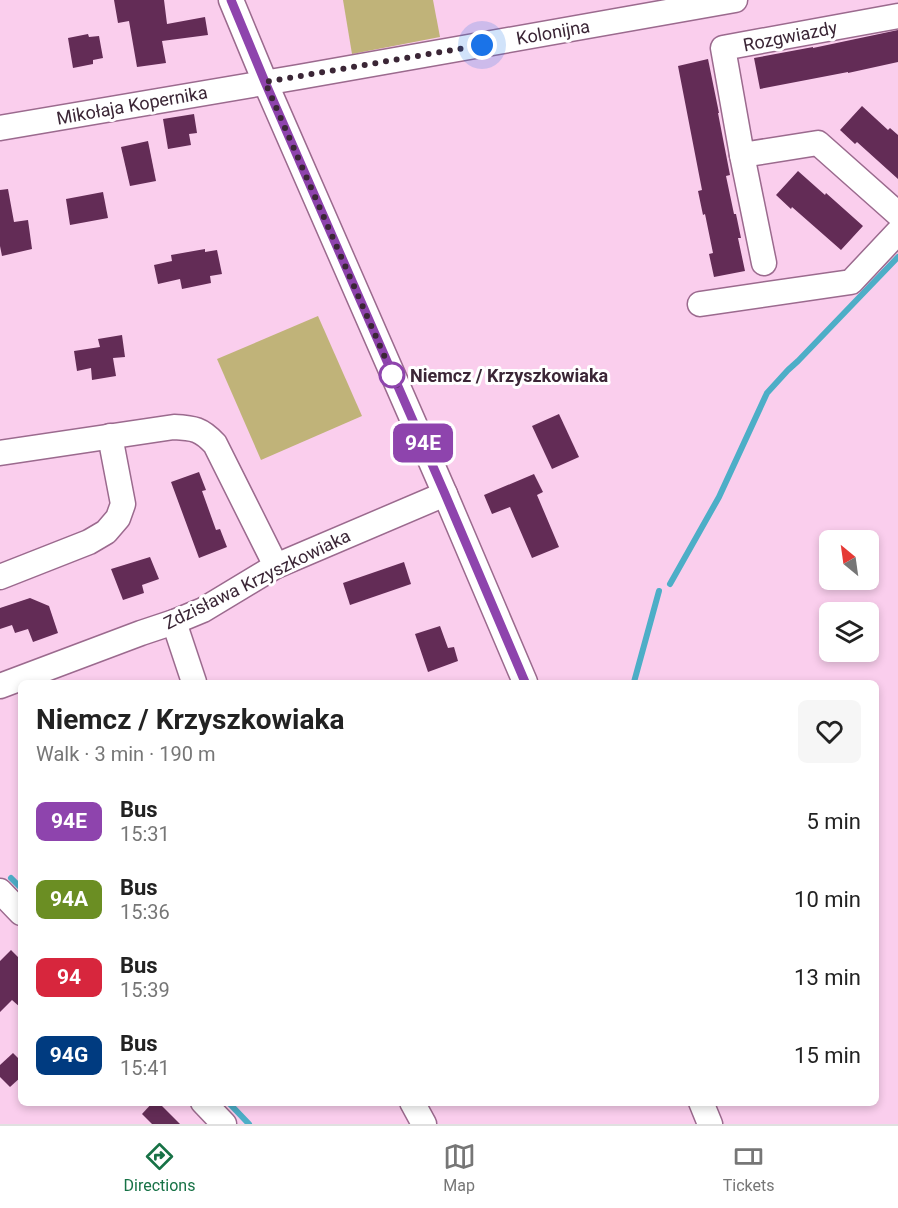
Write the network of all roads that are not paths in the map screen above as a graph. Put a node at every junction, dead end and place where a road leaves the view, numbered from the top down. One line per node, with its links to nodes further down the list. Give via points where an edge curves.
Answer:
1 (231, 0): 4 (street)
2 (735, 0): 4 (street, Kolonijna)
3 (898, 16): 6 (street, Rozgwiazdy, via 723,48)
4 (265, 82): 5 (street, Mikołaja Kopernika); 13 (street)
5 (0, 128)
6 (742, 155): 7 (street, via 818,143); 9 (street)
7 (898, 214)
8 (898, 232): 10 (street, via 851,282)
9 (764, 263)
10 (700, 304)
11 (110, 436): 12 (street); 14 (street, via 174,427 205,434 215,444); 15 (street, via 123,504 118,518 106,532 89,542)
12 (0, 453)
13 (445, 494): 14 (street, Zdzisława Krzyszkowiaka); 18 (street)
14 (276, 566): 16 (street, Zdzisława Krzyszkowiaka, via 203,610)
15 (0, 577)
16 (174, 622): 17 (street); 19 (street, Zdzisława Krzyszkowiaka)
17 (193, 680)
18 (524, 680)
19 (0, 686)
20 (0, 891): 21 (street)
21 (18, 910)
22 (207, 1106): 25 (street)
23 (414, 1106): 26 (street)
24 (703, 1106): 27 (street)
25 (224, 1124)
26 (424, 1124)
27 (710, 1124)

